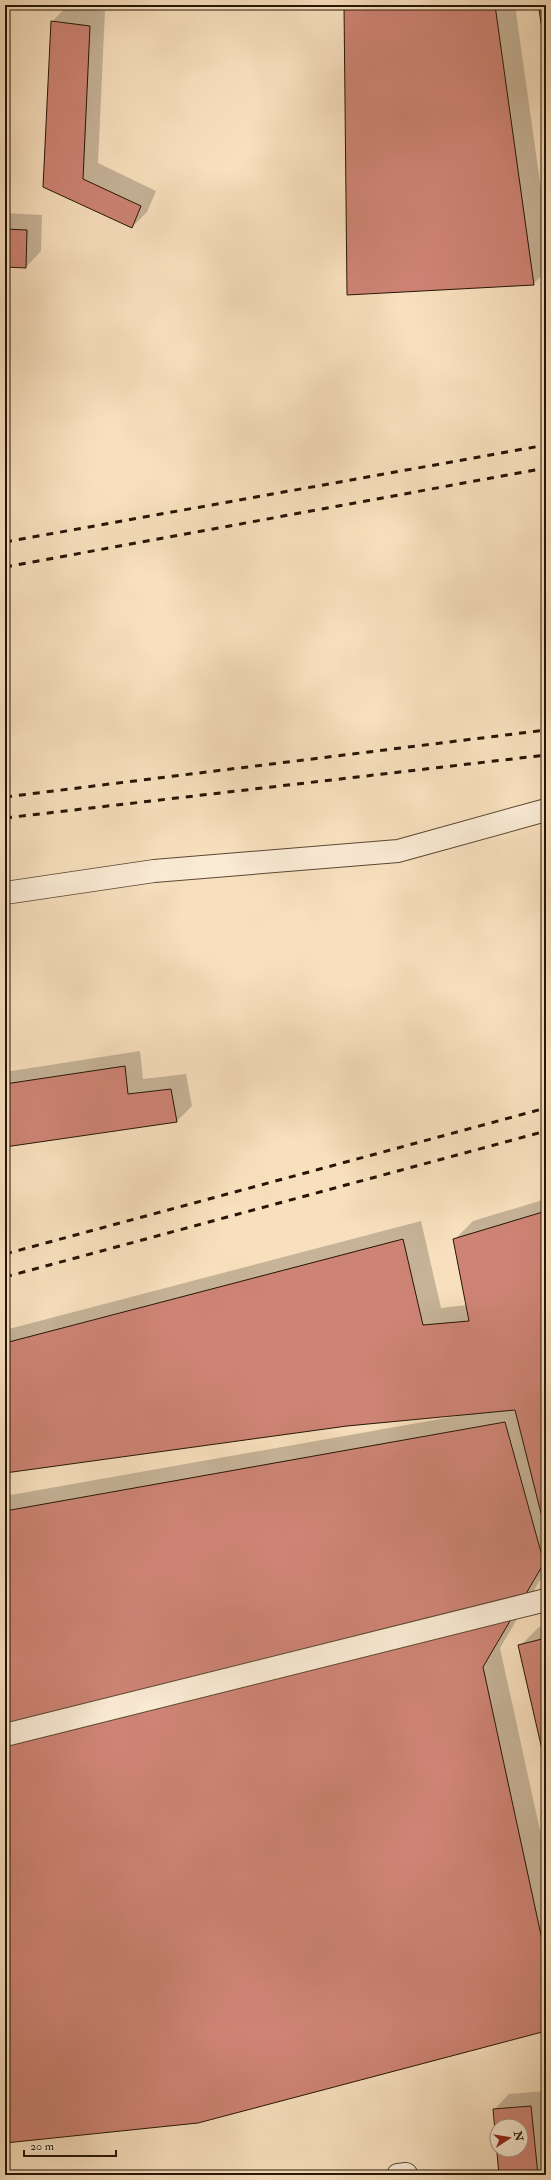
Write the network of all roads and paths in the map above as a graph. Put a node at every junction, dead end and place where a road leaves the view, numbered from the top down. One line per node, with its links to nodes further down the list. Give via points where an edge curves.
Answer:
1 (546, 810): 2 (street, via 398,851 154,871)
2 (5, 893)
3 (546, 1600): 4 (street)
4 (5, 1735)

